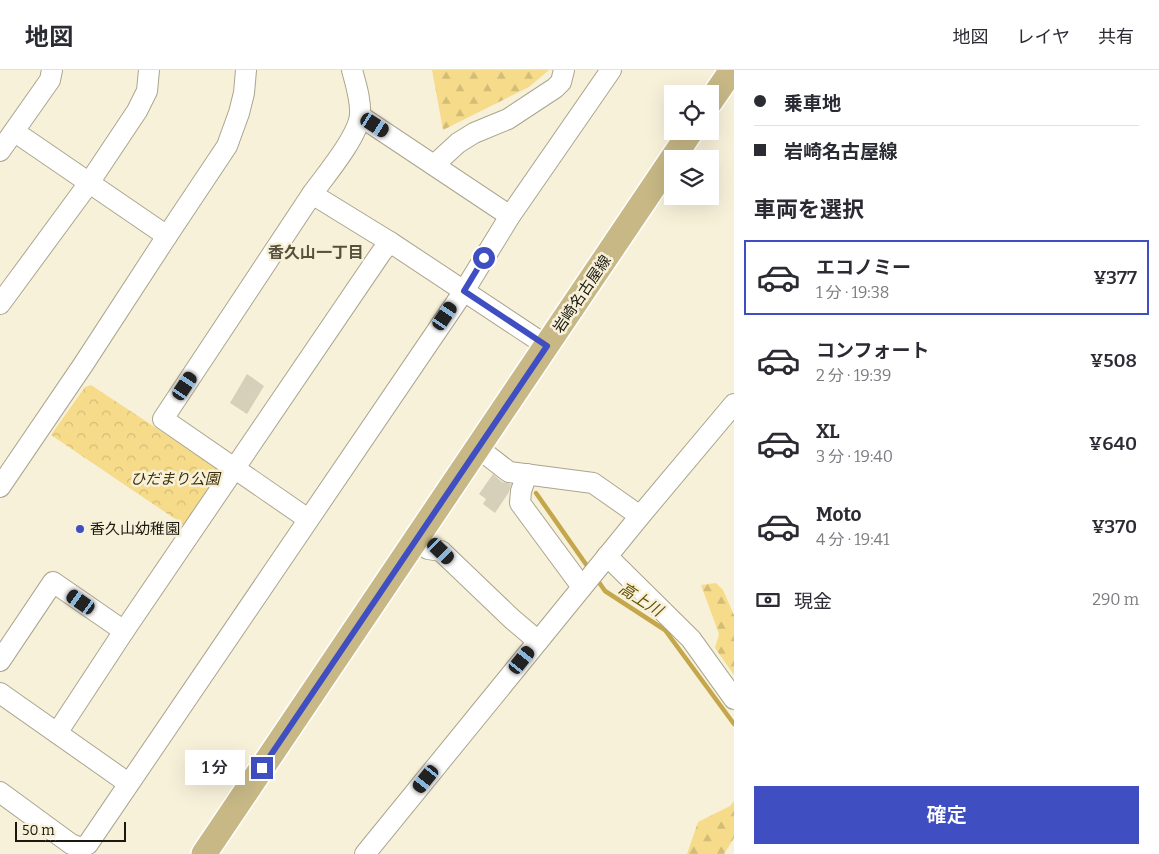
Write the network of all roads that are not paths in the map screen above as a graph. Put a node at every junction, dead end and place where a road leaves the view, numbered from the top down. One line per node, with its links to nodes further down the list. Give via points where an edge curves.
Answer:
1 (52, 70): 10 (street, via 50,80)
2 (149, 70): 14 (street, via 147,91)
3 (246, 70): 17 (street, via 244,93 227,146)
4 (352, 70): 9 (street)
5 (564, 70): 13 (street, via 561,82 555,88 508,119 458,143)
6 (611, 70): 16 (street)
7 (732, 70): 8 (main road)
8 (719, 89)
9 (360, 116): 13 (street); 15 (street, via 355,132)
10 (15, 132): 12 (street); 14 (street)
11 (684, 140): 21 (main road, 岩崎名古屋線)
12 (0, 151)
13 (434, 165): 16 (street)
14 (89, 183): 17 (street); 20 (street)
15 (312, 194): 18 (street); 24 (street, via 163,420)
16 (510, 216): 19 (street)
17 (167, 236): 26 (street)
18 (390, 242): 19 (street); 24 (street)
19 (464, 291): 21 (street); 28 (street)
20 (0, 304)
21 (547, 346): 23 (main road, 岩崎名古屋線)
22 (734, 404): 27 (street)
23 (478, 448): 25 (street, via 509,472); 29 (main road, 岩崎名古屋線)
24 (235, 469): 28 (street); 31 (street)
25 (527, 474): 27 (street, via 593,483); 30 (street, via 520,503)
26 (0, 487)
27 (640, 516): 30 (street)
28 (308, 519): 37 (street)
29 (416, 541): 32 (street, via 428,549 441,551); 39 (main road, 岩崎名古屋線)
30 (594, 573): 32 (street); 35 (street, via 692,639)
31 (124, 631): 33 (street, via 53,582); 36 (street)
32 (538, 641): 40 (street)
33 (0, 661)
34 (0, 693): 36 (street)
35 (734, 699)
36 (57, 733): 37 (street)
37 (128, 783): 38 (street, via 88,844 82,848 71,844)
38 (0, 792)
39 (204, 854)
40 (365, 854)

